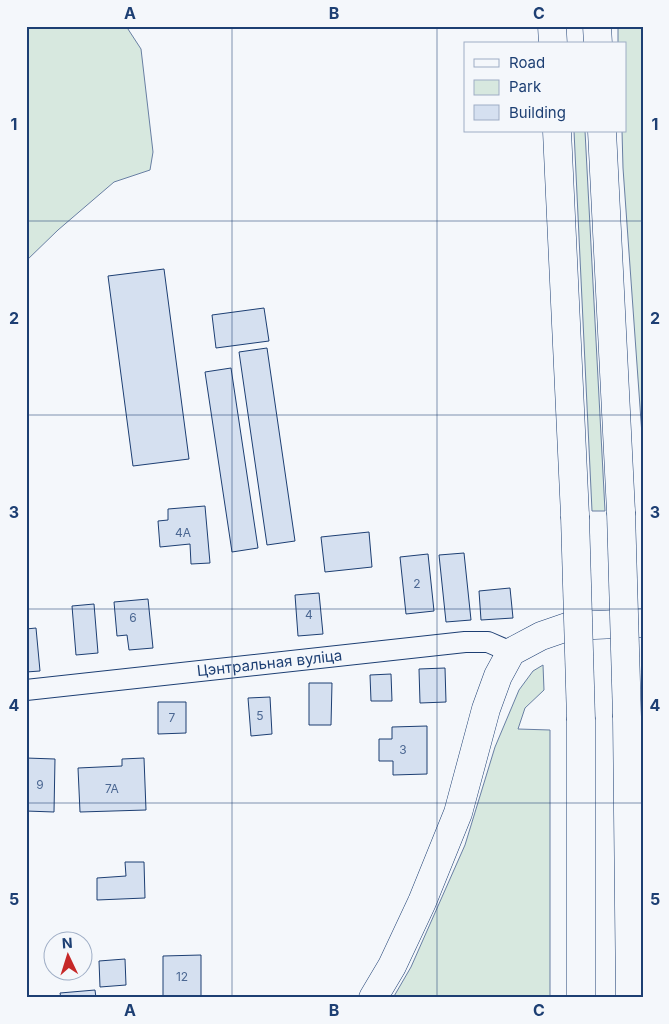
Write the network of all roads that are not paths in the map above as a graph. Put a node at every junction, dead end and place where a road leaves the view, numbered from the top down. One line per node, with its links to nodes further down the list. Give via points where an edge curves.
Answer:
1 (552, 26): 3 (main road)
2 (597, 26): 4 (main road)
3 (553, 42)
4 (598, 42)
5 (557, 132): 11 (main road, bridge, via 581,720)
6 (602, 132): 12 (main road, bridge, via 621,512)
7 (643, 623): 8 (main road, via 570,626 541,636)
8 (511, 652): 9 (street, Цэнтральная вуліца, via 488,642 465,642); 10 (main road, via 486,709 458,813 422,902)
9 (26, 690)
10 (374, 998)
11 (581, 998)
12 (630, 998)

